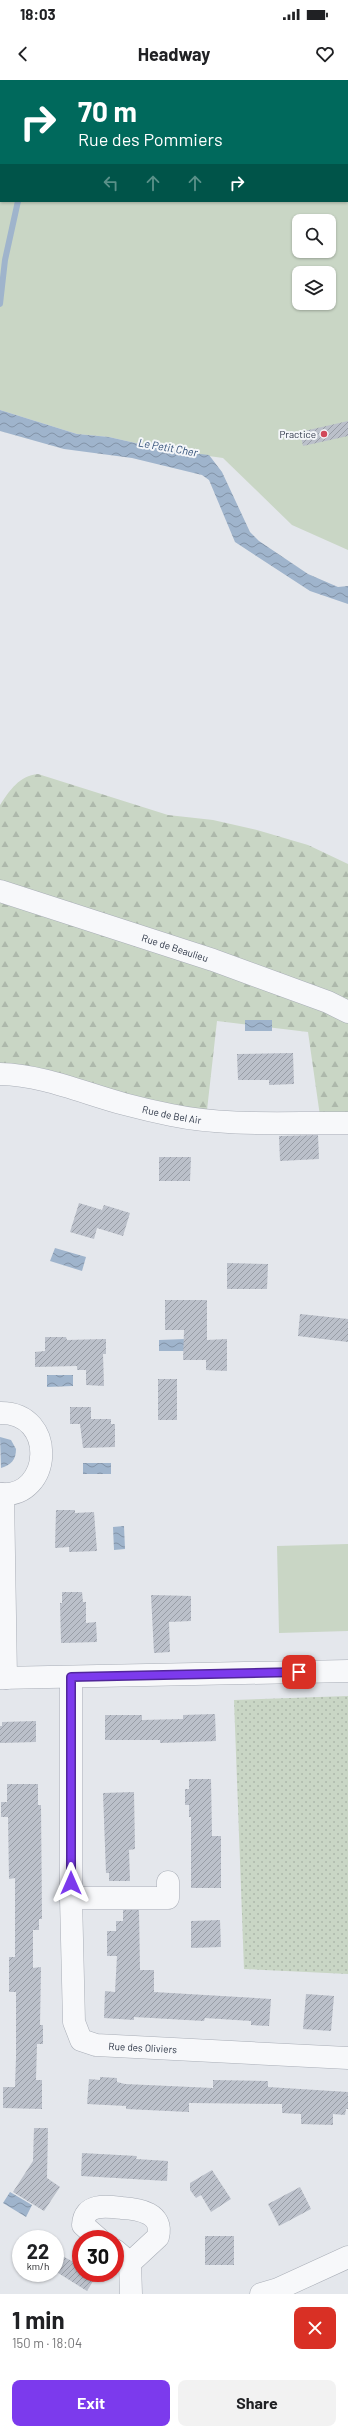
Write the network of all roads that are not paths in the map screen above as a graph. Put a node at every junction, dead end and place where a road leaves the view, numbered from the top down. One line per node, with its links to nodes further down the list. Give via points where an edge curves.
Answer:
1 (0, 892): 2 (street, Rue de Beaulieu, via 213,960 328,1002)
2 (348, 1012)
3 (0, 1074): 4 (street, Rue de Bel Air, via 48,1081 126,1105 172,1115 223,1121)
4 (348, 1123)
5 (0, 1413): 6 (street, via 16,1415 26,1420 40,1438 42,1449 42,1460 32,1480 24,1487)
6 (2, 1494): 9 (street)
7 (348, 1671): 8 (street)
8 (71, 1677): 9 (street); 11 (street, Rue des Oliviers)
9 (3, 1678)
10 (168, 1882): 11 (street, via 168,1898)
11 (71, 1898): 12 (street, Rue des Oliviers, via 74,2022 79,2036 87,2043 96,2046)
12 (348, 2058)
13 (89, 2230): 14 (street, via 83,2225 86,2214 96,2207 136,2209 150,2214 160,2231 158,2237)
14 (124, 2255)
15 (348, 2257): 18 (street, via 278,2289)
16 (124, 2264): 17 (street)
17 (131, 2294)
18 (261, 2294)

